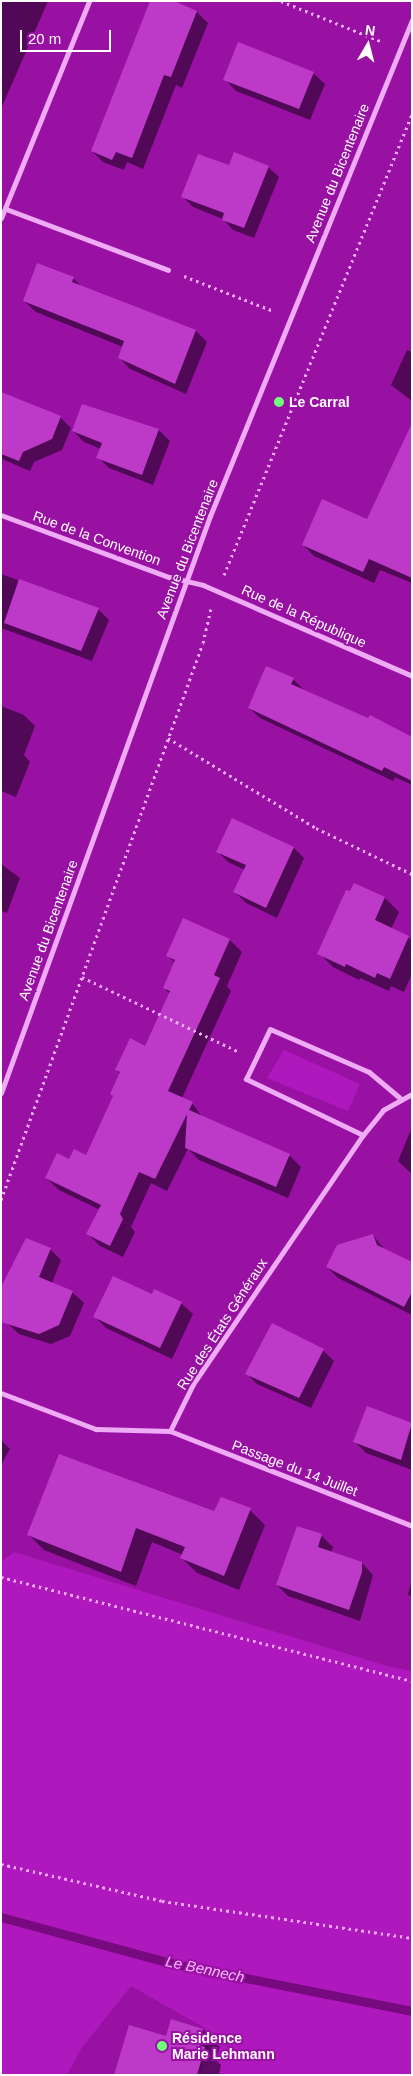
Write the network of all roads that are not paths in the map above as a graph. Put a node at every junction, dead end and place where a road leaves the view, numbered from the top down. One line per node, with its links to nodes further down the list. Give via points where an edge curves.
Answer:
1 (90, 1): 3 (street)
2 (412, 20): 7 (street, Avenue du Bicentenaire)
3 (6, 209): 4 (street); 5 (street)
4 (1, 218)
5 (168, 270)
6 (1, 515): 7 (street, Rue de la Convention)
7 (186, 580): 8 (street, Rue de la République, via 204,584); 9 (street, Avenue du Bicentenaire)
8 (412, 676)
9 (1, 1093)
10 (412, 1094): 11 (street, Rue des États Généraux)
11 (400, 1098): 12 (street, Rue des États Généraux, via 384,1110); 12 (street, via 369,1072 270,1029 246,1079)
12 (363, 1135): 14 (street, Rue des États Généraux, via 193,1384)
13 (1, 1393): 14 (street, via 96,1429)
14 (170, 1431): 15 (street, Passage du 14 Juillet)
15 (412, 1526)

